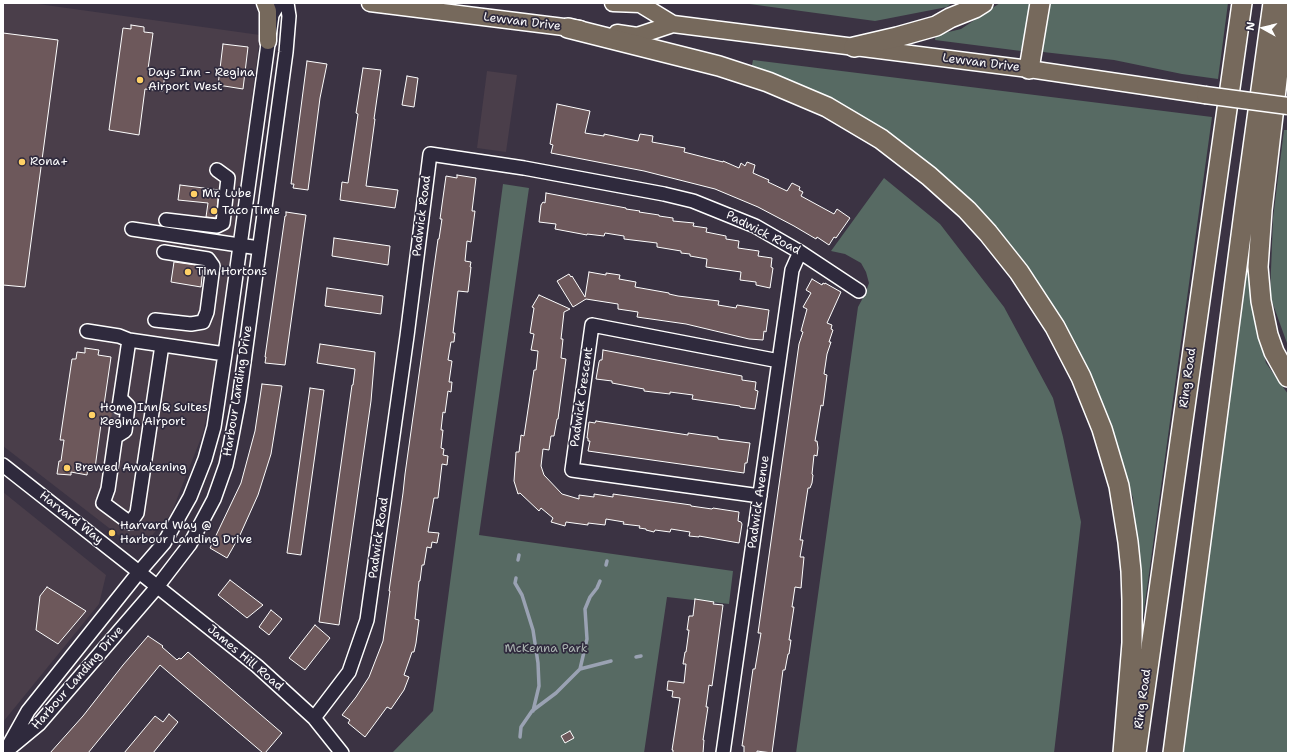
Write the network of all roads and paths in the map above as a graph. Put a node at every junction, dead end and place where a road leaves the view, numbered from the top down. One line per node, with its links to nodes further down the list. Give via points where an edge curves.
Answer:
1 (265, 3): 14 (main road, via 268,11)
2 (279, 3): 14 (street, Harbour Landing Drive, via 272,15)
3 (287, 3): 22 (street, Harbour Landing Drive, via 289,16 286,52)
4 (370, 3): 13 (main road, Lewvan Drive)
5 (613, 3): 6 (main road)
6 (638, 3): 12 (main road, Lewvan Drive)
7 (983, 3): 15 (highway, via 936,26)
8 (1040, 3): 16 (highway)
9 (1242, 3): 42 (highway, Ring Road)
10 (1273, 3): 43 (highway)
11 (1286, 3): 32 (highway, via 1262,210 1258,267 1260,301 1268,335)
12 (673, 24): 13 (main road, Lewvan Drive, via 637,36); 15 (main road, Lewvan Drive)
13 (568, 28): 41 (highway, via 720,66 790,90 827,107 881,139 929,176 967,210 1019,272 1055,328 1081,377 1102,429 1118,486 1132,571 1132,643)
14 (268, 41): 21 (street, Harbour Landing Drive)
15 (854, 46): 16 (main road, Lewvan Drive)
16 (1029, 69): 17 (main road, Lewvan Drive, bridge)
17 (1288, 106)
18 (217, 170): 19 (street, via 228,178 223,223 217,226)
19 (166, 220)
20 (132, 229): 21 (street)
21 (240, 245): 22 (street); 30 (street, Harbour Landing Drive)
22 (260, 248): 36 (street, Harbour Landing Drive, via 239,398 226,466 200,527)
23 (164, 252): 26 (street, via 208,258 213,266 208,312 203,322 191,324)
24 (800, 252): 25 (street, Padwick Road); 31 (street, Padwick Avenue, via 792,270); 37 (street, Padwick Road, via 755,226 693,201 524,168 430,154 367,620 349,672)
25 (859, 291)
26 (154, 320)
27 (87, 331): 28 (street)
28 (129, 340): 29 (street); 29 (street, via 120,403 128,406 125,431 116,432 108,489 103,503 130,523 137,513)
29 (162, 345): 30 (street)
30 (226, 354): 35 (street, Harbour Landing Drive, via 214,427 198,478 164,543)
31 (779, 361): 34 (street, Padwick Avenue); 34 (street, Padwick Crescent, via 592,325 572,470)
32 (1288, 377)
33 (3, 466): 35 (street, Harvard Way)
34 (760, 496): 40 (street, Padwick Avenue)
35 (139, 572): 36 (street, James Hill Road); 38 (street, Harbour Landing Drive, via 28,711)
36 (157, 587): 37 (street, James Hill Road, via 257,666); 38 (street, Harbour Landing Drive, via 39,724)
37 (314, 718): 39 (street, James Hill Road)
38 (5, 752)
39 (342, 753)
40 (722, 753)
41 (1122, 753)
42 (1136, 753)
43 (1173, 753)

